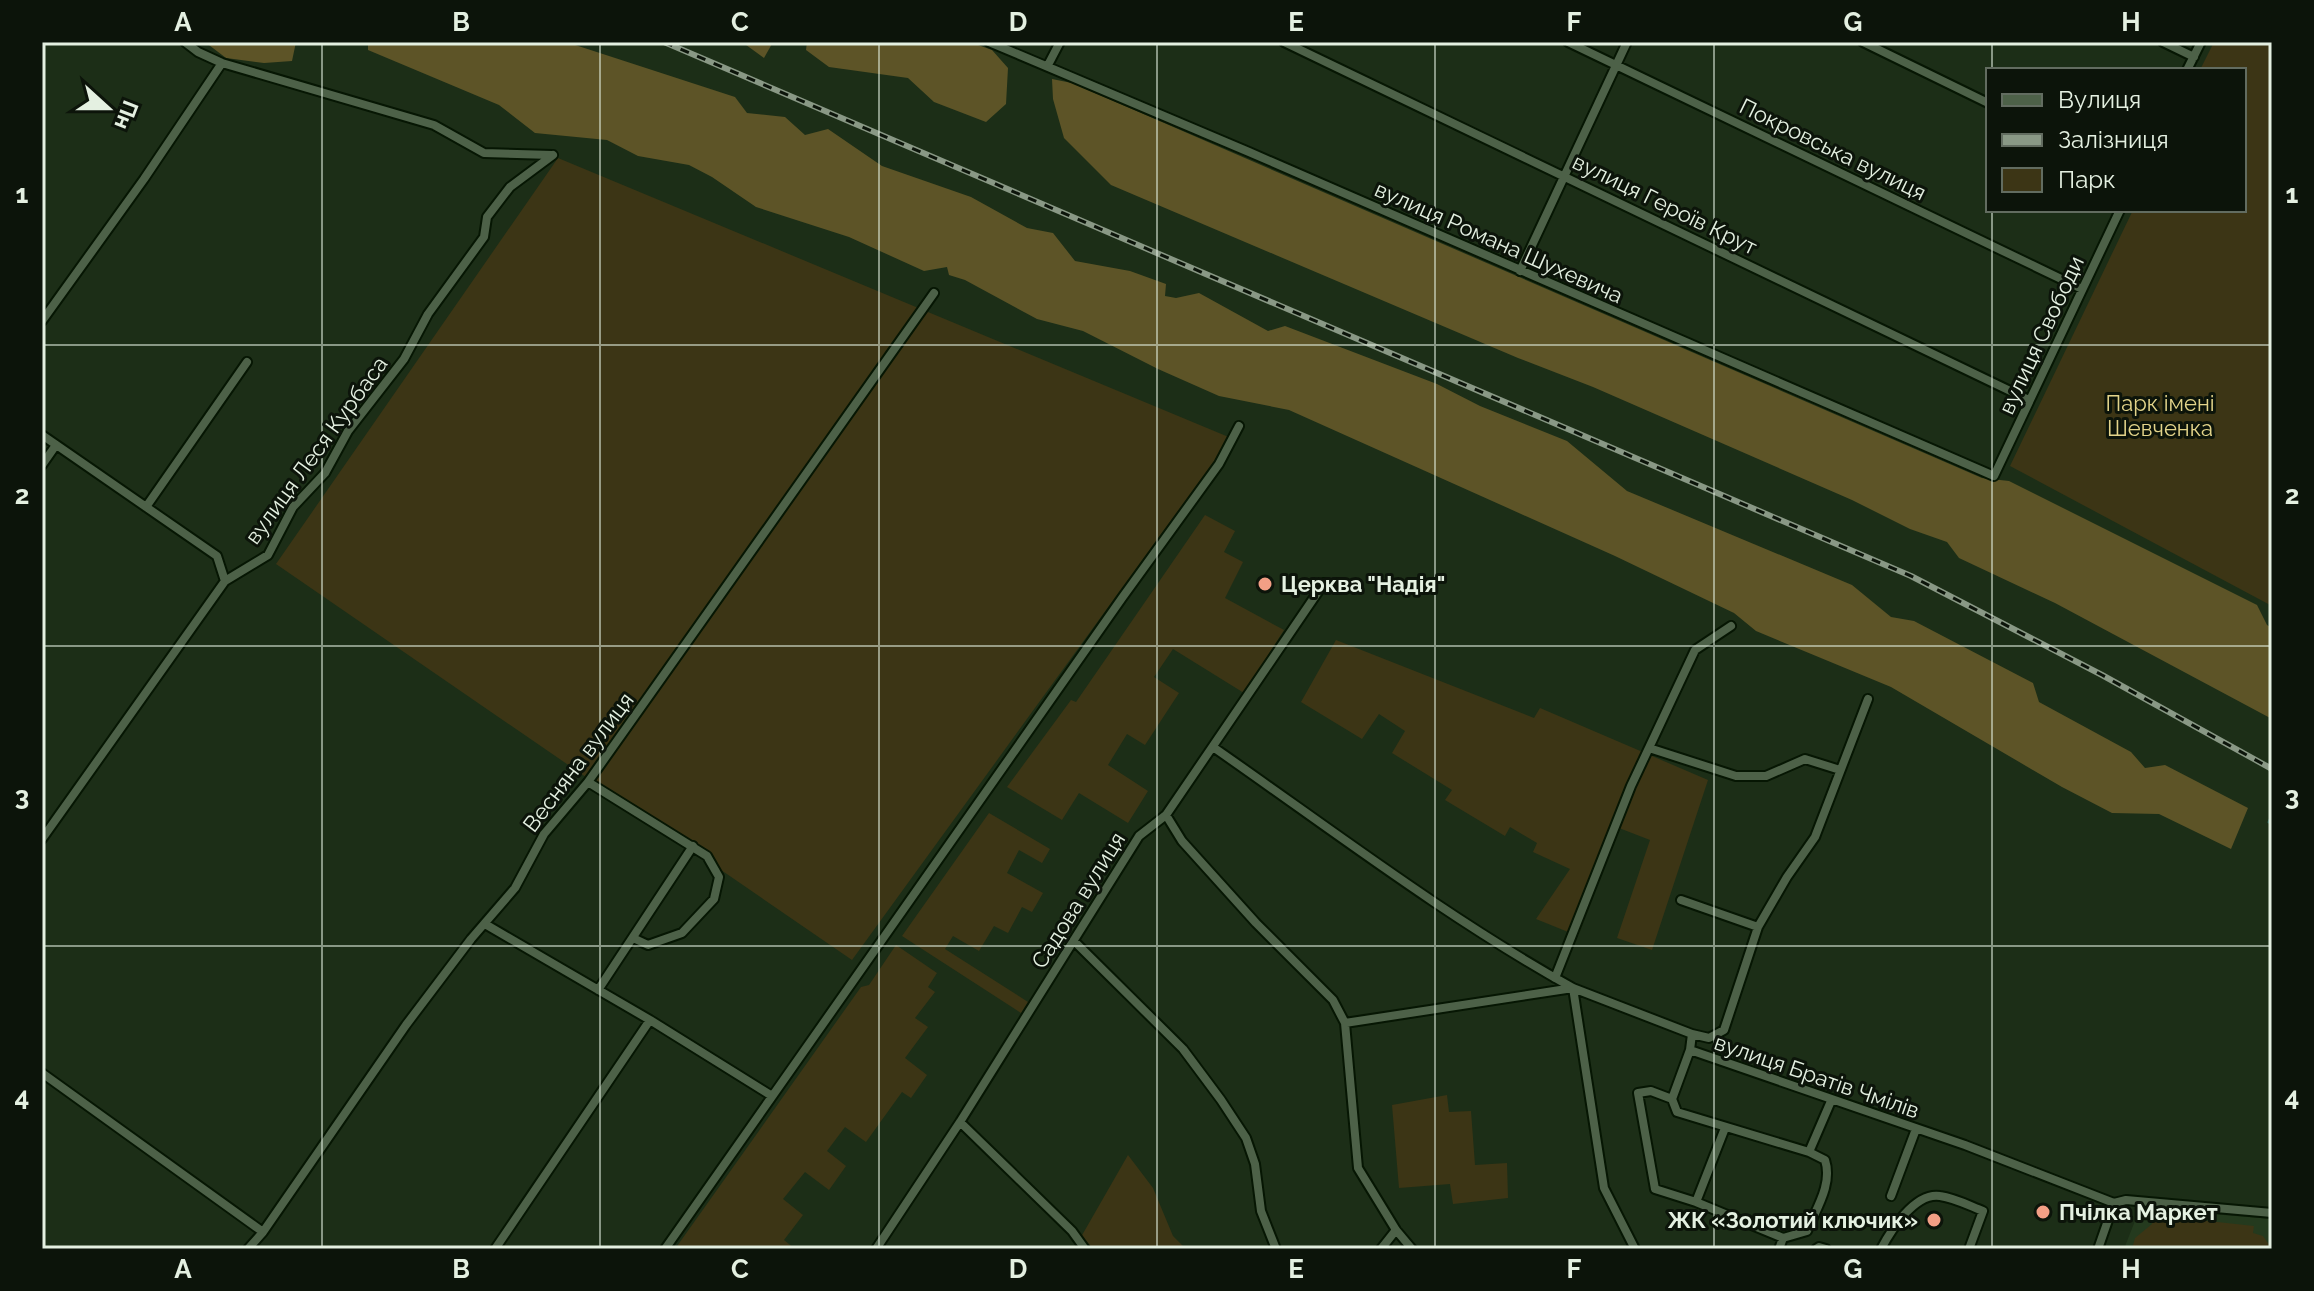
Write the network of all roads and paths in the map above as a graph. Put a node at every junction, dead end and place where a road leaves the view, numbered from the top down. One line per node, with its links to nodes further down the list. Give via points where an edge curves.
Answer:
1 (185, 42): 11 (street)
2 (989, 42): 12 (street, вулиця Романа Шухевича)
3 (1060, 42): 12 (street)
4 (1284, 42): 16 (street, вулиця Героїв Крут)
5 (1568, 42): 13 (street, Покровська вулиця)
6 (1627, 42): 13 (street)
7 (1863, 42): 15 (street)
8 (2163, 42): 10 (street)
9 (2201, 42): 10 (street)
10 (2194, 57): 14 (street)
11 (222, 63): 21 (street); 30 (street, вулиця Леся Курбаса, via 434,125 484,153 553,155 510,187 487,217 484,237 428,314 404,359 348,431 325,473 293,507 268,555)
12 (1048, 65): 18 (street, вулиця Романа Шухевича)
13 (1615, 65): 16 (street); 19 (street, Покровська вулиця)
14 (2188, 68)
15 (1986, 102)
16 (1565, 176): 18 (street); 23 (street, вулиця Героїв Крут)
17 (2119, 212): 19 (street, вулиця Свободи)
18 (1520, 271): 28 (street, вулиця Романа Шухевича)
19 (2082, 289): 23 (street, вулиця Свободи)
20 (934, 293): 37 (street, Весняна вулиця)
21 (42, 321)
22 (247, 362): 29 (street)
23 (2029, 400): 28 (street, вулиця Свободи)
24 (1239, 426): 54 (street, via 1219,464)
25 (42, 435): 26 (street)
26 (56, 445): 27 (street); 29 (street)
27 (42, 465)
28 (1994, 476)
29 (146, 507): 30 (street, via 217,556)
30 (225, 581): 39 (street, вулиця Леся Курбаса)
31 (1324, 583): 34 (street, Садова вулиця)
32 (1731, 626): 35 (street, via 1695,650)
33 (1868, 699): 36 (street)
34 (1213, 747): 38 (street, Садова вулиця); 46 (street, вулиця Братів Чмілів)
35 (1649, 748): 36 (street, via 1736,776 1766,776 1805,759); 46 (street)
36 (1840, 770): 43 (street, via 1815,837)
37 (588, 782): 40 (street); 42 (street, Весняна вулиця, via 544,834 515,888)
38 (1166, 815): 45 (street, Садова вулиця, via 1139,836); 50 (street, via 1182,841 1256,923 1333,1000)
39 (42, 839)
40 (693, 846): 44 (street); 44 (street, via 707,856 719,877 714,899 682,933 648,945)
41 (1681, 900): 43 (street)
42 (485, 924): 48 (street); 66 (street, Весняна вулиця, via 384,1056)
43 (1758, 927): 51 (street, via 1724,1030 1709,1038)
44 (633, 938): 48 (street)
45 (1074, 941): 57 (street, Садова вулиця); 73 (street, via 1183,1049 1246,1138 1261,1211)
46 (1555, 978): 47 (street, вулиця Братів Чмілів)
47 (1573, 988): 50 (street); 51 (street, вулиця Братів Чмілів); 76 (street, via 1604,1188)
48 (598, 990): 49 (street)
49 (650, 1020): 54 (street); 69 (street)
50 (1345, 1023): 65 (street, via 1358,1168)
51 (1692, 1034): 52 (street, вулиця Братів Чмілів)
52 (1690, 1050): 55 (street); 56 (street, вулиця Братів Чмілів)
53 (42, 1073): 66 (street)
54 (772, 1096): 70 (street)
55 (1672, 1099): 58 (street, via 1677,1112); 62 (street, via 1651,1091 1638,1093 1655,1189)
56 (1831, 1101): 59 (street, вулиця Братів Чмілів); 60 (street)
57 (960, 1122): 71 (street, Садова вулиця); 72 (street)
58 (1725, 1128): 60 (street); 62 (street)
59 (1916, 1129): 61 (street); 63 (street, вулиця Братів Чмілів)
60 (1809, 1152): 67 (street, via 1825,1160 1827,1183 1807,1231)
61 (1891, 1196)
62 (1696, 1202): 67 (street)
63 (2114, 1203): 64 (street); 82 (street)
64 (2272, 1213)
65 (1396, 1230): 74 (street); 75 (street)
66 (263, 1232): 68 (street, Весняна вулиця)
67 (1783, 1238): 77 (street)
68 (248, 1249)
69 (495, 1249)
70 (665, 1249)
71 (876, 1249)
72 (1085, 1249)
73 (1276, 1249)
74 (1381, 1249)
75 (1412, 1249)
76 (1635, 1249)
77 (1779, 1249)
78 (1816, 1249): 79 (street)
79 (1826, 1249)
80 (1881, 1249): 81 (street, via 1893,1226 1924,1198 1939,1196 1983,1211)
81 (1969, 1249)
82 (2098, 1249)

